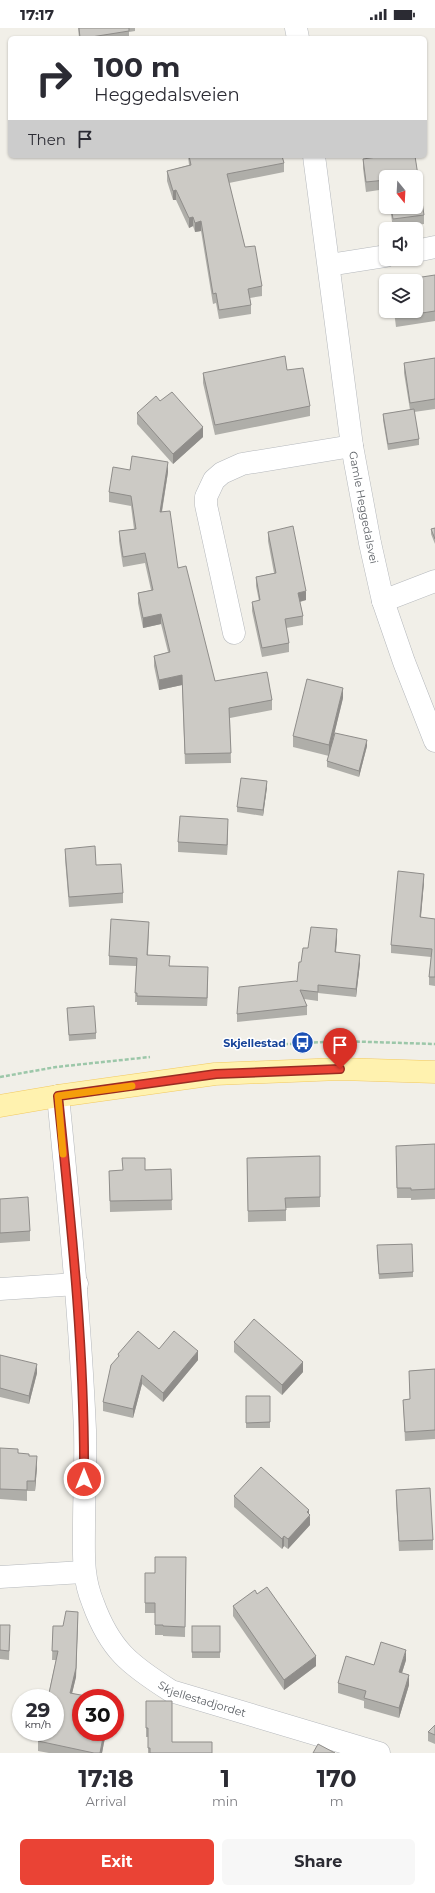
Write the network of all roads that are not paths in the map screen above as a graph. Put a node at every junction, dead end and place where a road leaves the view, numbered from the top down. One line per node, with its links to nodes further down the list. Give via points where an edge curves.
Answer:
1 (314, 158): 5 (street, Gamle Heggedalsvei)
2 (435, 247): 3 (street)
3 (423, 250)
4 (379, 257): 5 (street)
5 (329, 265): 6 (street, Gamle Heggedalsvei)
6 (352, 446): 8 (street, Gamle Heggedalsvei); 9 (street, via 242,464 222,473 214,480 206,497 206,504)
7 (435, 581): 8 (street)
8 (384, 601): 10 (street, Gamle Heggedalsvei, via 404,662)
9 (234, 633)
10 (435, 740)
11 (435, 1072): 12 (main road, via 340,1069 216,1074)
12 (58, 1096): 13 (main road); 14 (street, Skjellestadjordet)
13 (0, 1106)
14 (77, 1284): 15 (street); 16 (street, Skjellestadjordet, via 85,1432)
15 (0, 1289)
16 (84, 1572): 17 (street); 18 (street, Skjellestadjordet, via 92,1603 120,1653 141,1672 171,1691)
17 (0, 1577)
18 (379, 1753)

